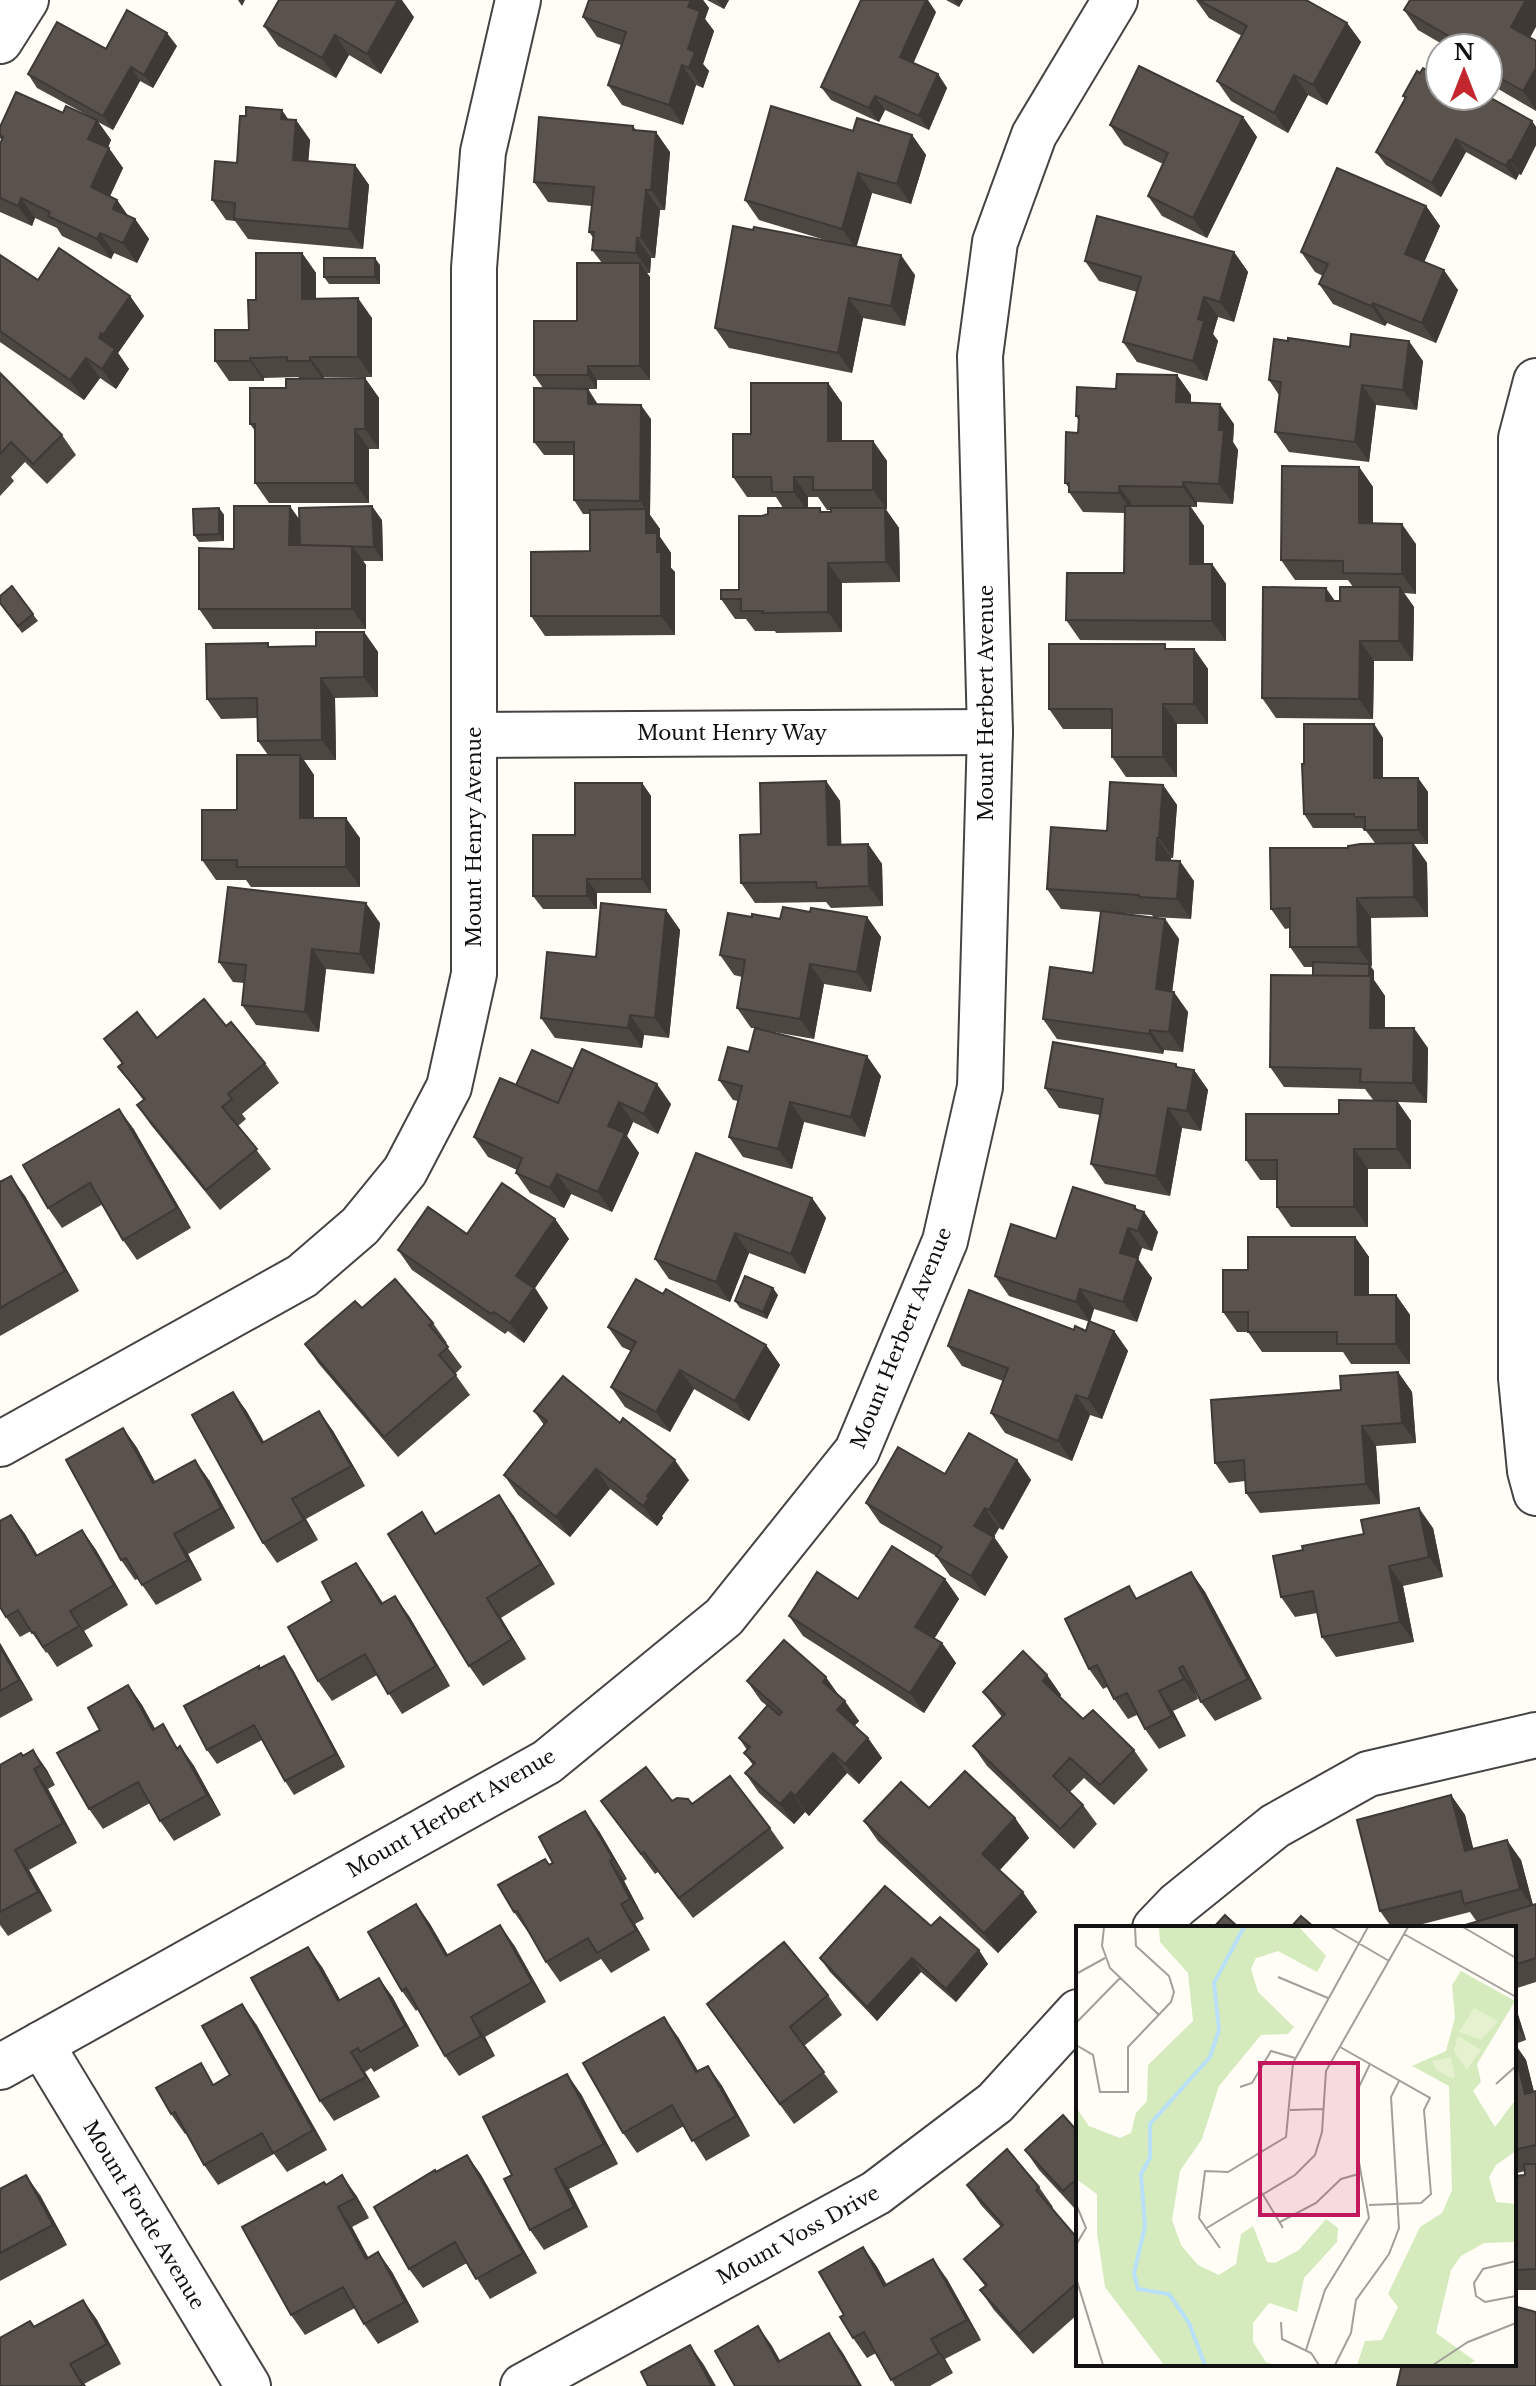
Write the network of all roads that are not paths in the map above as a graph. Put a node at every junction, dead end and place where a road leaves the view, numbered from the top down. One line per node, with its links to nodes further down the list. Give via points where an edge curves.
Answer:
1 (26, 0): 4 (street)
2 (518, 0): 7 (street, Mount Henry Avenue, via 483,152 474,268)
3 (1115, 0): 6 (street, Mount Herbert Avenue, via 1034,135 995,242 980,356)
4 (0, 41)
5 (1536, 381): 9 (street, via 1521,438 1521,1378)
6 (990, 732): 7 (street, Mount Henry Way); 13 (street, Mount Herbert Avenue, via 980,1087 945,1241 857,1451 724,1617 547,1762)
7 (474, 735): 8 (street, Mount Henry Avenue, via 474,974 449,1087 405,1171 360,1226 302,1276)
8 (0, 1444)
9 (1536, 1493)
10 (1536, 1735): 11 (street, via 1368,1774 1275,1826)
11 (1157, 1926)
12 (1076, 2014): 16 (street, Mount Voss Drive, via 995,2103 876,2193)
13 (41, 2044): 14 (street, Mount Herbert Avenue); 15 (street, Mount Forde Avenue)
14 (0, 2067)
15 (248, 2386)
16 (523, 2386)

